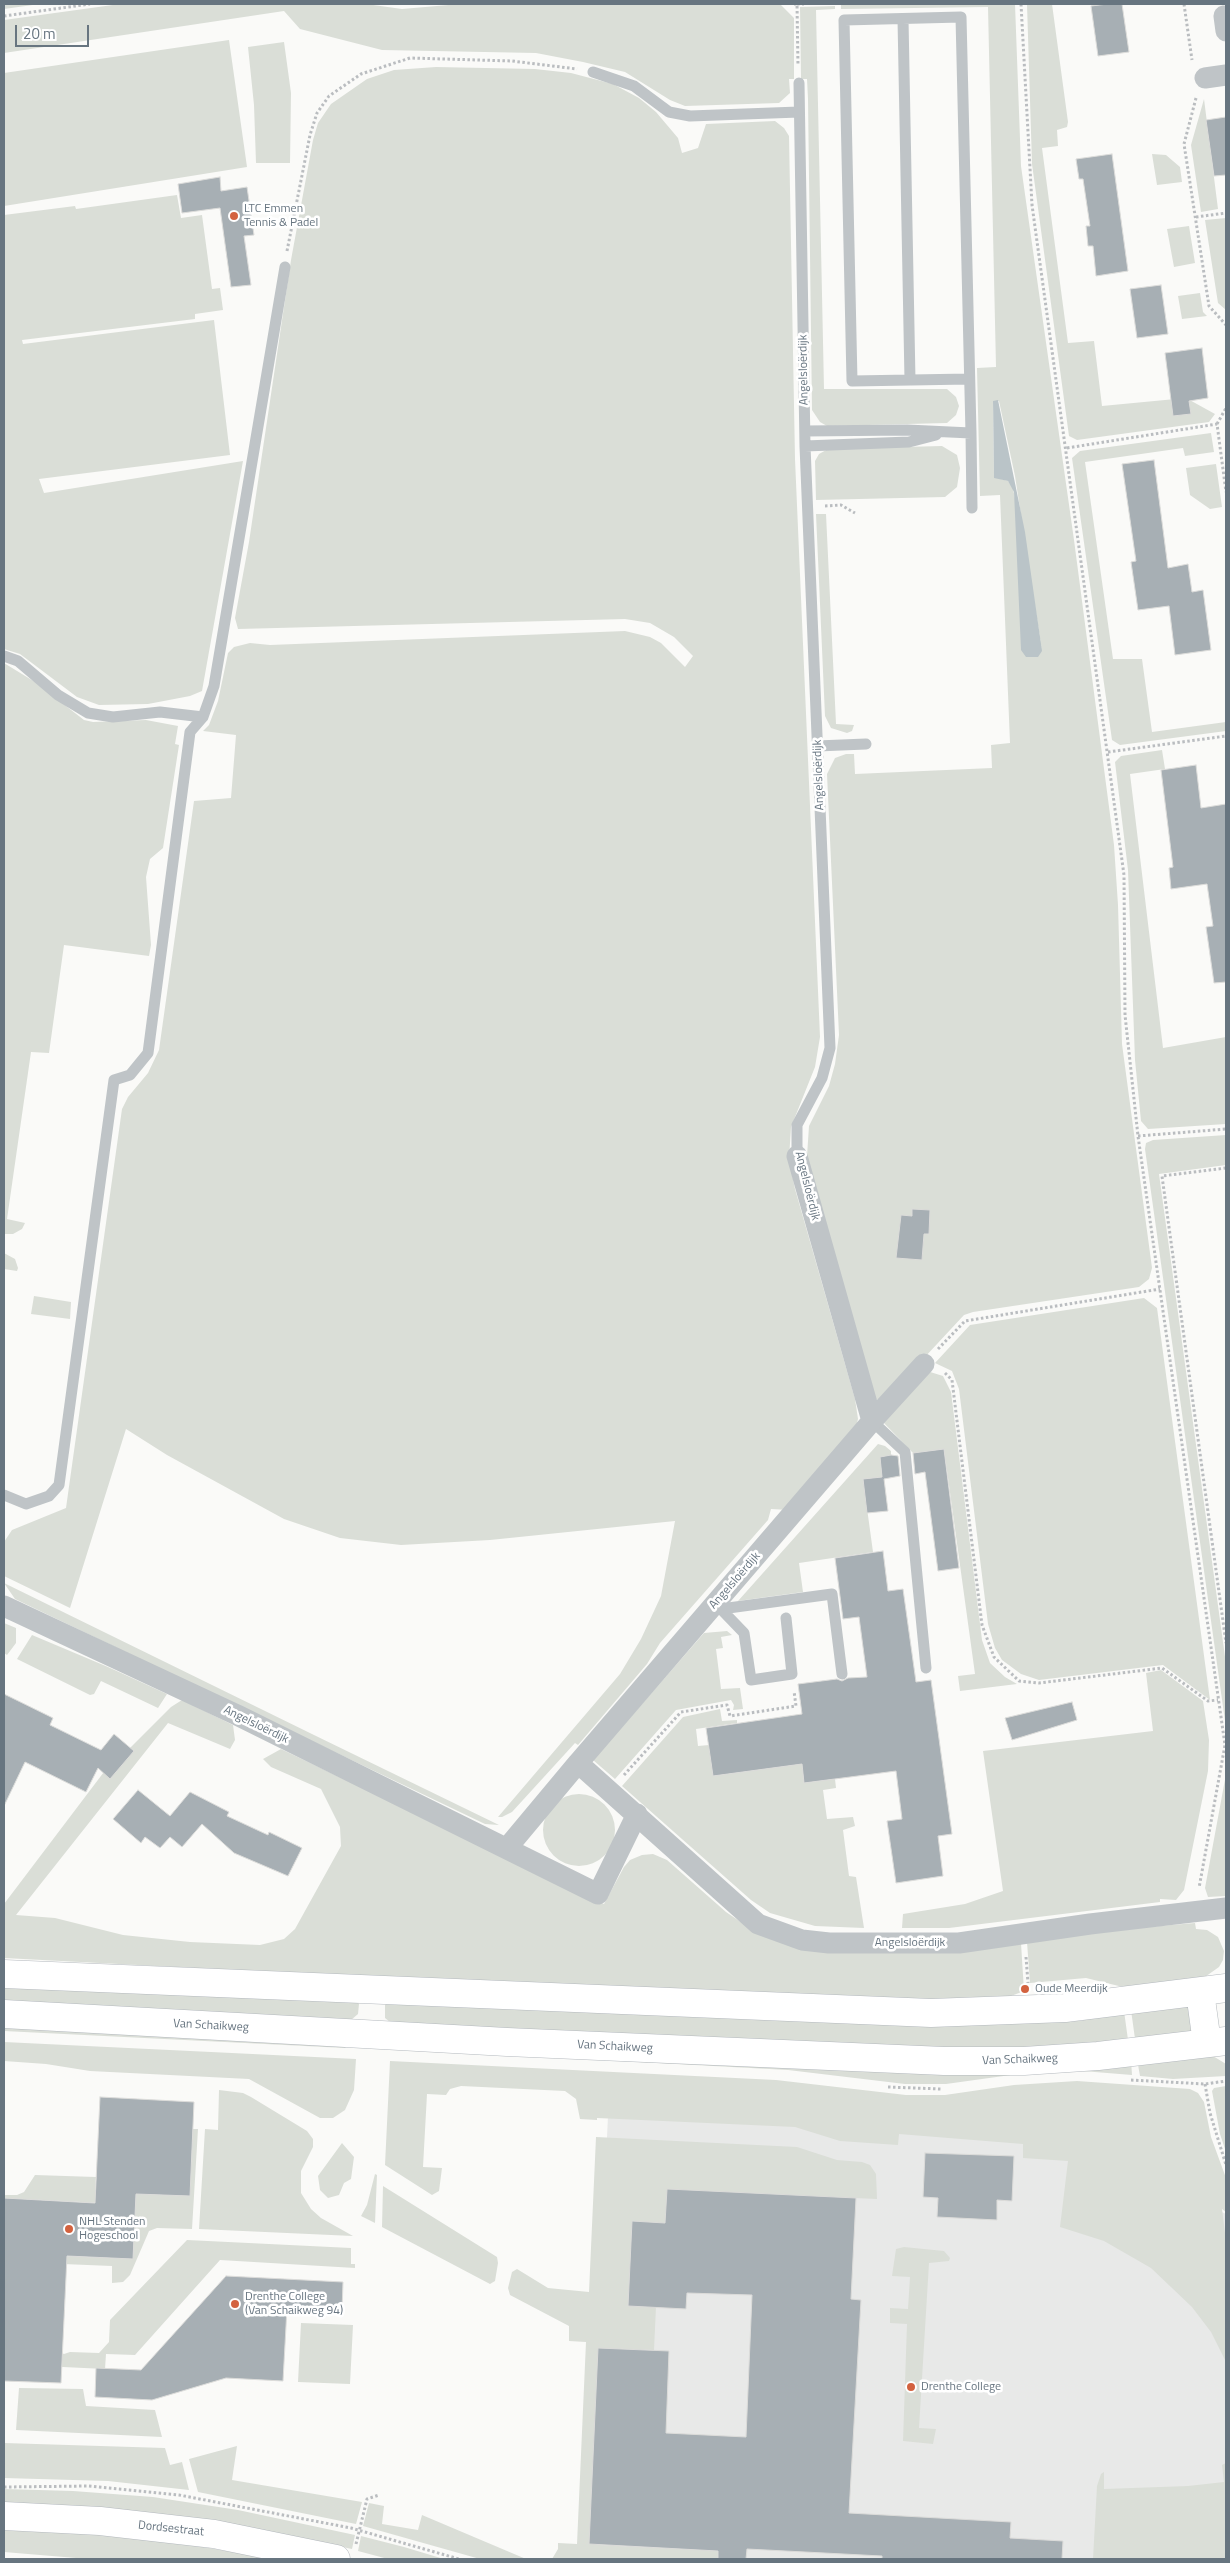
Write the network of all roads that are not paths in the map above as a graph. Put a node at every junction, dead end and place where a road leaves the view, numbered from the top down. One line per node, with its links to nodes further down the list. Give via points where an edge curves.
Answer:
1 (904, 19): 8 (lane, via 962,18); 9 (lane); 9 (lane, via 844,20 844,29 852,382)
2 (593, 72): 6 (lane, via 634,86 669,112 690,116)
3 (1226, 75): 5 (street)
4 (799, 83): 6 (lane, Angelsloërdijk)
5 (1201, 85)
6 (799, 112): 10 (lane, Angelsloërdijk)
7 (284, 267): 16 (lane, via 214,686)
8 (969, 379): 9 (lane); 12 (lane)
9 (910, 380)
10 (805, 431): 11 (lane); 13 (lane, Angelsloërdijk)
11 (945, 433): 12 (lane); 13 (lane, via 909,442)
12 (971, 433): 14 (lane)
13 (805, 446): 18 (lane, Angelsloërdijk)
14 (972, 508)
15 (4, 656): 16 (lane, via 18,661 58,695 88,713 113,717 160,712)
16 (203, 717): 22 (lane, via 190,732 148,1053 130,1075 114,1080 59,1485 49,1496 26,1504)
17 (866, 744): 18 (lane)
18 (817, 746): 19 (lane, Angelsloërdijk, via 830,1048 822,1078 797,1124)
19 (797, 1156): 21 (street, Angelsloërdijk)
20 (924, 1364): 21 (street, Angelsloërdijk)
21 (872, 1421): 24 (street, Angelsloërdijk); 26 (lane, via 905,1452)
22 (4, 1495)
23 (4, 1606): 30 (street, Angelsloërdijk)
24 (718, 1606): 25 (lane, via 744,1633 751,1680 792,1674); 27 (lane, via 832,1594); 28 (street, Angelsloërdijk)
25 (786, 1618)
26 (926, 1668)
27 (842, 1674)
28 (578, 1763): 29 (street, Angelsloërdijk); 30 (street, Angelsloërdijk)
29 (637, 1814): 30 (street, Angelsloërdijk, via 598,1894); 31 (street, Angelsloërdijk, via 758,1924 802,1940 958,1943)
30 (507, 1848)
31 (1226, 1908)
32 (4, 1974): 33 (street, via 931,2013 1065,2008)
33 (1213, 1990): 35 (street)
34 (4, 2014): 35 (street, Van Schaikweg, via 516,2043 944,2061 1024,2061 1098,2056)
35 (1217, 2042)
36 (4, 2516): 37 (street, Dordsestraat, via 100,2521)
37 (346, 2554)

